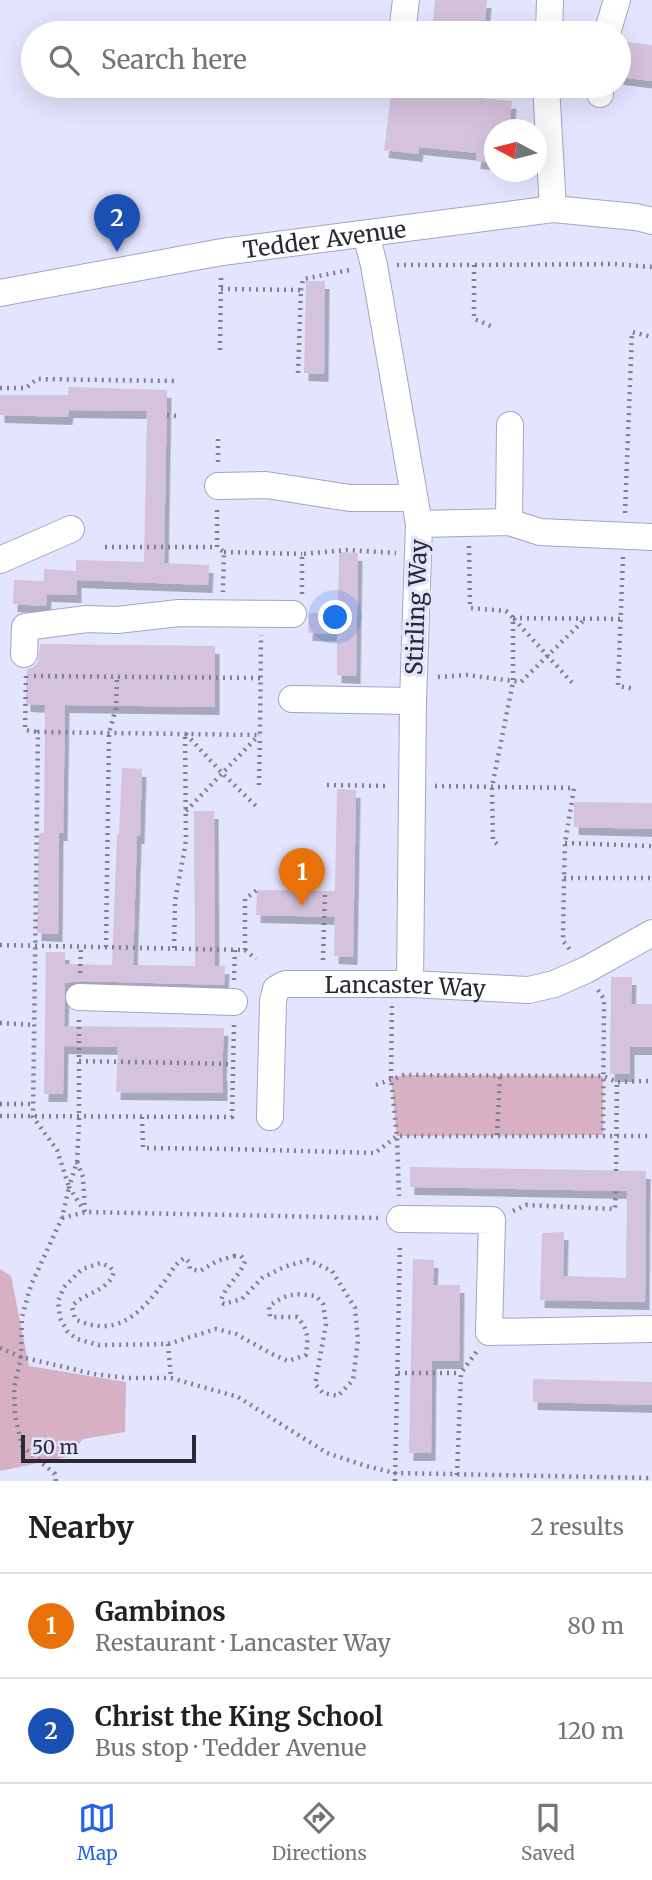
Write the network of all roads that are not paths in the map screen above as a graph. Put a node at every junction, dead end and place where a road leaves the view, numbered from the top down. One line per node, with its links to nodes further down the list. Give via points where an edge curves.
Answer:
1 (406, 0): 4 (street)
2 (551, 0): 5 (street)
3 (617, 0): 6 (street)
4 (403, 21)
5 (550, 21)
6 (611, 21)
7 (547, 98): 8 (street)
8 (553, 209): 9 (street, Tedder Avenue); 10 (street, Tedder Avenue)
9 (652, 221)
10 (366, 234): 11 (street, Tedder Avenue, via 222,252); 14 (street, Stirling Way)
11 (0, 293)
12 (510, 425): 15 (street)
13 (218, 486): 14 (street, via 266,485)
14 (417, 511): 15 (street, via 469,523); 21 (street, Stirling Way)
15 (509, 522): 17 (street, via 540,532)
16 (71, 528): 18 (street)
17 (652, 537)
18 (0, 560)
19 (293, 614): 20 (street, via 179,613 25,627)
20 (24, 654)
21 (413, 689): 22 (street); 24 (street, Stirling Way)
22 (292, 699)
23 (652, 933): 24 (street, Lancaster Way, via 554,985 529,990)
24 (410, 984): 27 (street, Lancaster Way, via 285,984 276,989)
25 (79, 997): 26 (street)
26 (234, 1002)
27 (270, 1117)
28 (400, 1219): 29 (street, via 492,1220 489,1332)
29 (652, 1329)

